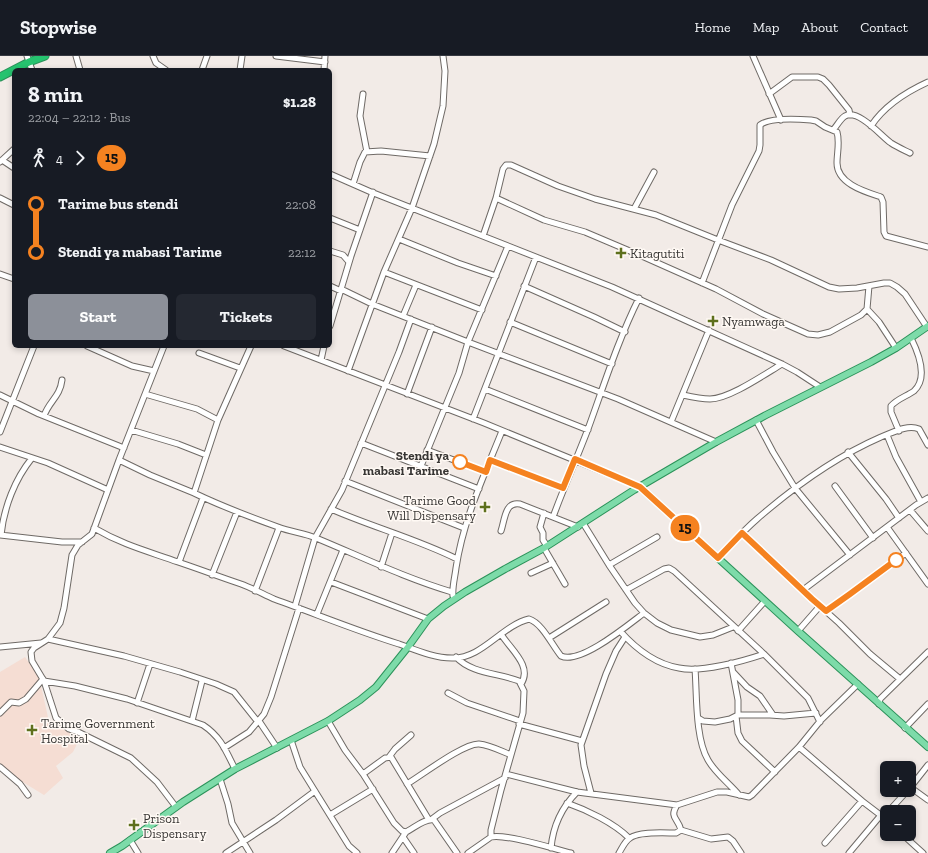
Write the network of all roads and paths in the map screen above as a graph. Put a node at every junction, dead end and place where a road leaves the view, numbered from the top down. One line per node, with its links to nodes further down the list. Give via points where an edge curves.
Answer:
1 (45, 56): 10 (highway)
2 (76, 56): 13 (street)
3 (153, 56): 14 (street, via 156,63)
4 (207, 56): 15 (street)
5 (242, 56): 16 (street)
6 (276, 56): 11 (street)
7 (325, 56): 11 (street)
8 (443, 56): 30 (street, via 444,106)
9 (753, 56): 22 (street)
10 (28, 59): 12 (highway)
11 (325, 62): 17 (street)
12 (14, 68)
13 (79, 68)
14 (163, 68)
15 (203, 68)
16 (240, 68)
17 (324, 68)
18 (12, 69): 19 (highway)
19 (0, 77)
20 (928, 82): 25 (street, via 884,110)
21 (363, 94): 28 (street, via 360,116)
22 (769, 94): 23 (street, via 792,77 818,77 829,85 849,110); 24 (street)
23 (850, 115): 25 (street, via 861,118); 26 (street, via 842,119)
24 (781, 120): 26 (street, via 816,121); 46 (street, via 760,125 759,151 732,204)
25 (871, 126): 29 (street, via 890,142)
26 (833, 130): 48 (street, via 837,132 838,137 838,171 852,185 881,197 886,236)
27 (12, 151): 31 (street)
28 (367, 152): 30 (street); 35 (street, via 360,162)
29 (910, 153)
30 (430, 156): 40 (street)
31 (1, 161): 32 (street)
32 (12, 167)
33 (654, 172): 41 (street)
34 (332, 175): 35 (street)
35 (353, 184): 36 (street)
36 (373, 192): 40 (street); 43 (street)
37 (0, 198): 39 (street)
38 (496, 198): 41 (street, via 503,170 506,165 511,165 535,177 587,196); 44 (street); 56 (street, via 544,220 585,232)
39 (12, 204)
40 (412, 208): 44 (street); 45 (street)
41 (634, 209): 46 (street)
42 (332, 219): 43 (street)
43 (360, 230): 51 (street)
44 (483, 236): 47 (street)
45 (399, 239): 52 (street); 54 (street, via 451,261)
46 (718, 240): 56 (street); 59 (street, via 771,260 829,287 839,289)
47 (508, 246): 50 (street); 54 (street)
48 (928, 247)
49 (332, 252): 51 (street, via 343,255)
50 (536, 257): 58 (street); 62 (street)
51 (349, 262): 61 (street)
52 (384, 272): 57 (street); 63 (street)
53 (0, 274): 55 (street)
54 (496, 276): 65 (street)
55 (12, 278)
56 (702, 283): 64 (street, via 808,334 830,332)
57 (416, 285): 65 (street); 66 (street)
58 (524, 286): 69 (street); 73 (street)
59 (869, 286): 64 (street); 71 (street, via 884,282 897,287 905,294)
60 (332, 287): 61 (street)
61 (341, 290): 63 (street); 67 (street)
62 (639, 298): 72 (street); 73 (street)
63 (372, 304): 66 (street); 90 (street)
64 (867, 309): 82 (street)
65 (482, 310): 75 (street)
66 (403, 316): 68 (street)
67 (332, 319)
68 (411, 319): 70 (street); 92 (street)
69 (510, 322): 84 (street); 86 (street)
70 (432, 327): 75 (street); 96 (street)
71 (927, 327): 74 (main road)
72 (709, 330): 87 (street); 99 (street)
73 (625, 332): 86 (street)
74 (911, 338): 82 (main road); 110 (street, via 922,362 924,378 916,390 891,406 891,412)
75 (468, 342): 84 (street); 101 (street)
76 (33, 348): 100 (street)
77 (92, 348): 89 (street, via 132,366)
78 (163, 348): 89 (street)
79 (250, 348): 88 (street)
80 (289, 348): 85 (street)
81 (324, 348): 85 (street)
82 (896, 348): 93 (main road)
83 (200, 353): 88 (street)
84 (498, 353): 94 (street); 97 (street)
85 (321, 360): 90 (street)
86 (612, 364): 97 (street)
87 (782, 364): 93 (street); 99 (street, via 745,386 718,398 701,399)
88 (240, 368): 104 (street)
89 (154, 371): 95 (street)
90 (348, 371): 92 (street)
91 (62, 380): 102 (street, via 58,394 46,408)
92 (384, 386): 96 (street); 114 (street)
93 (820, 387): 105 (main road)
94 (485, 389): 103 (street); 108 (street)
95 (145, 394): 104 (street, via 197,409); 107 (street)
96 (407, 394): 101 (street)
97 (601, 394): 106 (street); 108 (street)
98 (0, 395): 100 (street)
99 (683, 395): 106 (street)
100 (12, 402): 102 (street); 111 (street)
101 (444, 409): 103 (street); 118 (street)
102 (44, 416): 117 (street)
103 (473, 419): 109 (street)
104 (218, 420): 120 (street)
105 (756, 420): 113 (main road); 131 (street)
106 (671, 422): 113 (street)
107 (131, 430): 117 (street); 120 (street)
108 (588, 430): 122 (street)
109 (502, 431): 122 (street); 124 (street)
110 (900, 431): 112 (street); 115 (street, via 908,427 918,429)
111 (0, 432)
112 (887, 435): 119 (street); 137 (street)
113 (716, 442): 129 (main road)
114 (361, 443): 125 (street); 127 (street)
115 (928, 445)
116 (0, 447): 121 (street)
117 (124, 448): 123 (street)
118 (427, 450): 125 (street); 126 (street)
119 (848, 452): 131 (street); 143 (street)
120 (206, 455): 134 (street)
121 (32, 458): 133 (street); 153 (street, via 14,487)
122 (575, 459): 129 (street); 130 (street)
123 (119, 460): 133 (street); 134 (street)
124 (490, 460): 126 (street); 130 (street)
125 (421, 466): 132 (street)
126 (486, 472): 132 (street)
127 (345, 481): 138 (street); 148 (street)
128 (836, 486): 156 (street)
129 (640, 487): 144 (main road); 162 (main road)
130 (563, 488): 142 (street)
131 (795, 488): 152 (street); 161 (street)
132 (479, 489): 148 (street)
133 (108, 490): 146 (street)
134 (194, 493): 135 (street)
135 (204, 498): 140 (street); 164 (street)
136 (928, 498): 137 (street)
137 (921, 502): 139 (street)
138 (331, 509): 151 (street); 155 (street)
139 (910, 510): 143 (street); 150 (street)
140 (237, 512): 147 (street); 169 (street)
141 (544, 513): 142 (street); 149 (street, via 514,503 507,510); 158 (street, via 540,527)
142 (553, 516): 144 (street)
143 (899, 518): 145 (street)
144 (580, 525): 158 (main road); 166 (street)
145 (887, 527): 156 (street); 160 (street)
146 (94, 528): 157 (street, via 92,534); 164 (street, via 132,547)
147 (279, 528): 155 (street); 175 (street)
148 (464, 528): 163 (street)
149 (501, 531)
150 (928, 531)
151 (392, 533): 163 (street); 167 (street)
152 (742, 533): 162 (street); 174 (street)
153 (0, 535): 157 (street)
154 (657, 537): 166 (street)
155 (316, 538): 159 (street); 181 (street)
156 (873, 538): 161 (street)
157 (82, 542): 193 (street, via 72,556 66,601 60,623)
158 (545, 547): 165 (street); 177 (main road)
159 (343, 550): 167 (street); 170 (street)
160 (906, 553): 172 (street); 182 (street)
161 (850, 556): 174 (street)
162 (718, 558): 178 (main road)
163 (457, 559): 176 (street)
164 (179, 562): 169 (street)
165 (553, 563): 168 (street); 171 (street)
166 (609, 565): 173 (street)
167 (381, 567): 176 (street)
168 (531, 573)
169 (212, 575): 175 (street)
170 (331, 582): 184 (street); 185 (street)
171 (565, 584)
172 (928, 584)
173 (626, 590): 183 (street); 186 (street, via 656,572 669,568)
174 (803, 590): 180 (street)
175 (255, 591): 181 (street)
176 (452, 592): 177 (street)
177 (453, 600): 185 (main road)
178 (765, 601): 188 (street); 189 (main road)
179 (606, 602): 192 (street)
180 (820, 606): 182 (street); 189 (street)
181 (297, 607): 184 (street); 220 (street, via 272,697)
182 (826, 611): 204 (street)
183 (644, 613): 186 (street, via 671,630 700,637); 187 (street)
184 (317, 614): 196 (street)
185 (428, 620): 196 (main road)
186 (734, 627): 188 (street)
187 (620, 631): 191 (street); 192 (street, via 603,643 570,658 561,656)
188 (738, 631): 198 (street)
189 (798, 631): 208 (main road)
190 (500, 634): 192 (street, via 529,619 534,620); 199 (street, via 477,651); 207 (street, via 524,666)
191 (625, 637): 202 (street, via 657,661 679,668); 226 (street, via 616,650 606,674)
192 (549, 638)
193 (48, 639): 194 (street); 200 (street)
194 (42, 643): 195 (street); 205 (street, via 34,648 31,656)
195 (0, 647)
196 (408, 647): 199 (street); 219 (main road, via 376,687)
197 (928, 652): 204 (street)
198 (764, 654): 201 (street); 214 (street, via 808,698)
199 (456, 658): 207 (street, via 463,664 512,678)
200 (150, 664): 206 (street); 210 (street)
201 (731, 664): 202 (street); 203 (street)
202 (695, 668): 217 (street)
203 (733, 672): 215 (street, via 760,696); 216 (street, via 738,700)
204 (900, 679): 211 (street, via 880,699)
205 (43, 680): 210 (street); 213 (street, via 26,699 19,703 12,702); 255 (street, via 53,712 60,722 69,729 131,758 153,778)
206 (202, 681): 218 (street); 220 (street, via 234,692)
207 (522, 684): 222 (street, via 524,703)
208 (858, 684): 211 (main road); 221 (street)
209 (448, 693): 222 (street)
210 (137, 702): 218 (street)
211 (879, 704): 223 (main road)
212 (928, 704): 223 (street)
213 (0, 713)
214 (816, 713): 215 (street); 221 (street)
215 (773, 715): 216 (street)
216 (737, 716): 217 (street, via 715,722); 236 (street, via 738,733 742,741)
217 (698, 718): 248 (street, via 699,731 708,759)
218 (192, 720): 229 (street, via 213,732)
219 (328, 721): 225 (main road); 237 (street)
220 (258, 722): 229 (street, via 249,732); 230 (street)
221 (820, 722): 227 (street)
222 (520, 723): 226 (street); 231 (street)
223 (905, 728): 228 (main road)
224 (411, 735): 232 (street, via 394,749)
225 (291, 740): 230 (main road); 243 (street, via 300,767)
226 (582, 741): 246 (street, via 584,766)
227 (799, 747): 236 (street); 251 (street)
228 (928, 747)
229 (224, 748): 235 (street)
230 (277, 748): 235 (main road)
231 (511, 755): 238 (street); 241 (street, via 473,744)
232 (390, 756): 237 (street); 241 (street)
233 (928, 765): 240 (street)
234 (0, 767): 247 (street, via 20,784)
235 (235, 770): 239 (main road)
236 (775, 772): 248 (street, via 749,797)
237 (363, 774): 242 (street)
238 (505, 776): 244 (street); 258 (street); 263 (street)
239 (220, 779): 255 (main road); 266 (street, via 232,823)
240 (916, 780)
241 (407, 784): 258 (street)
242 (372, 789): 257 (street); 261 (street, via 394,823)
243 (315, 791): 257 (street); 266 (street)
244 (577, 792): 246 (street); 252 (street)
245 (916, 792): 250 (street)
246 (592, 793): 253 (street)
247 (28, 795)
248 (739, 795): 253 (street, via 717,792)
249 (901, 797): 254 (street)
250 (928, 800)
251 (862, 801): 256 (street); 268 (street)
252 (567, 803): 264 (street, via 599,818); 269 (street, via 555,825)
253 (677, 805): 260 (street, via 673,815)
254 (894, 805)
255 (176, 807): 265 (main road)
256 (880, 812)
257 (330, 815): 274 (street)
258 (430, 819): 261 (street); 277 (street, via 436,821)
259 (880, 820): 282 (street)
260 (681, 830): 264 (street, via 676,833 642,834); 281 (street, via 711,839 728,837)
261 (406, 832): 262 (street)
262 (403, 837): 275 (street); 276 (street)
263 (491, 837): 269 (street, via 520,840); 278 (street)
264 (629, 838): 280 (street)
265 (130, 840): 270 (main road); 271 (street)
266 (242, 841): 272 (street); 273 (street)
267 (910, 841): 283 (street)
268 (825, 843)
269 (553, 850): 279 (street)
270 (110, 853)
271 (138, 853)
272 (226, 853)
273 (250, 853)
274 (356, 853)
275 (392, 853)
276 (414, 853)
277 (457, 853)
278 (468, 853)
279 (571, 853)
280 (619, 853)
281 (740, 853)
282 (849, 853)
283 (923, 853)

